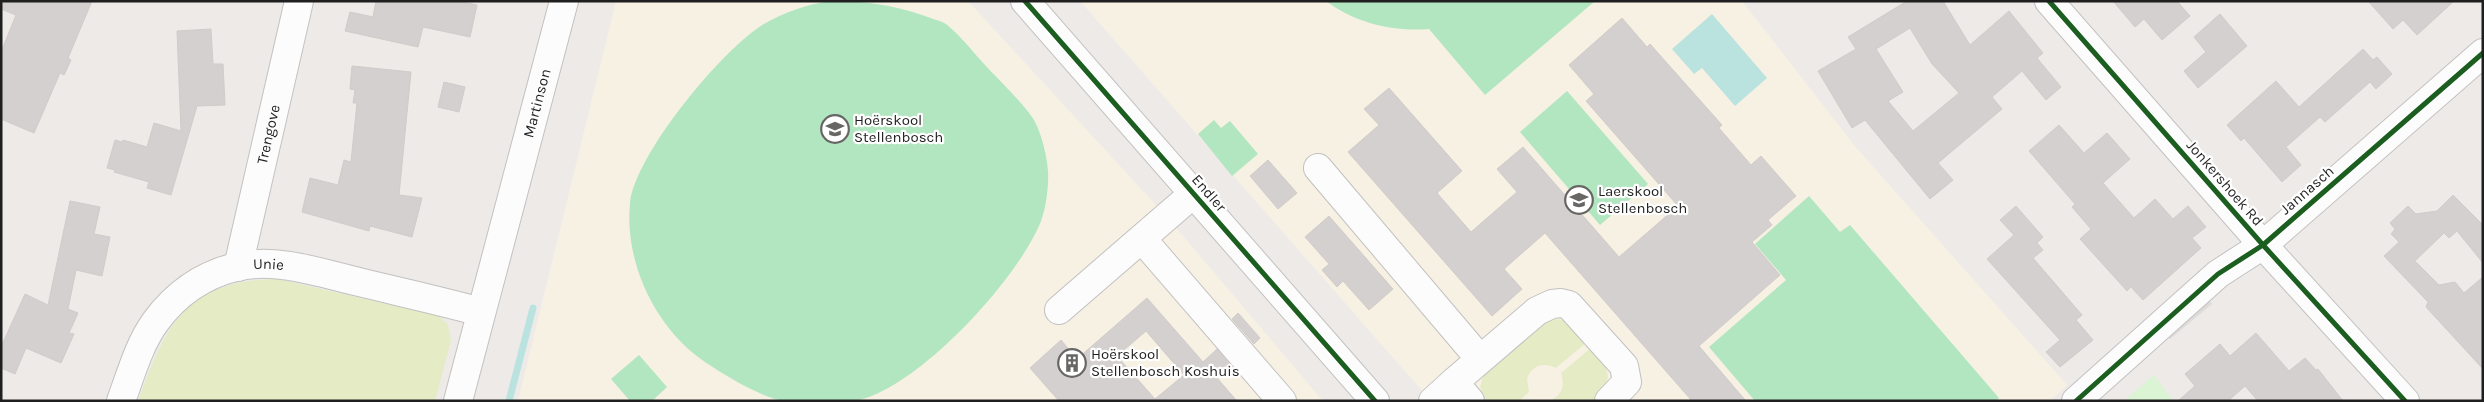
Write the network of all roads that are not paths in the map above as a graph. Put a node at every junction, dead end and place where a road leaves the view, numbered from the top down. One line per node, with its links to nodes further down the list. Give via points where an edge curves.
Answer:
1 (299, 1): 10 (street, Trengove)
2 (564, 1): 12 (street, Martinson)
3 (1025, 1): 7 (street, Endler)
4 (2049, 1): 9 (street, Jonkershoek Rd)
5 (2483, 53): 9 (street, Jannasch)
6 (1318, 168): 13 (street)
7 (1193, 194): 8 (street); 18 (street, Endler)
8 (1142, 239): 11 (street); 17 (street)
9 (2262, 245): 21 (street, Jannasch, via 2218,274); 22 (street, Jonkershoek Rd)
10 (238, 266): 12 (street, Unie, via 284,266); 15 (street, Unie, via 192,285 156,321)
11 (1060, 310)
12 (481, 312): 16 (street)
13 (1480, 359): 14 (street); 20 (street, via 1546,306 1569,305 1624,366 1627,382)
14 (1462, 392): 19 (street)
15 (121, 401)
16 (458, 401)
17 (1282, 401)
18 (1375, 401)
19 (1433, 401)
20 (1609, 401)
21 (2076, 401)
22 (2405, 401)

